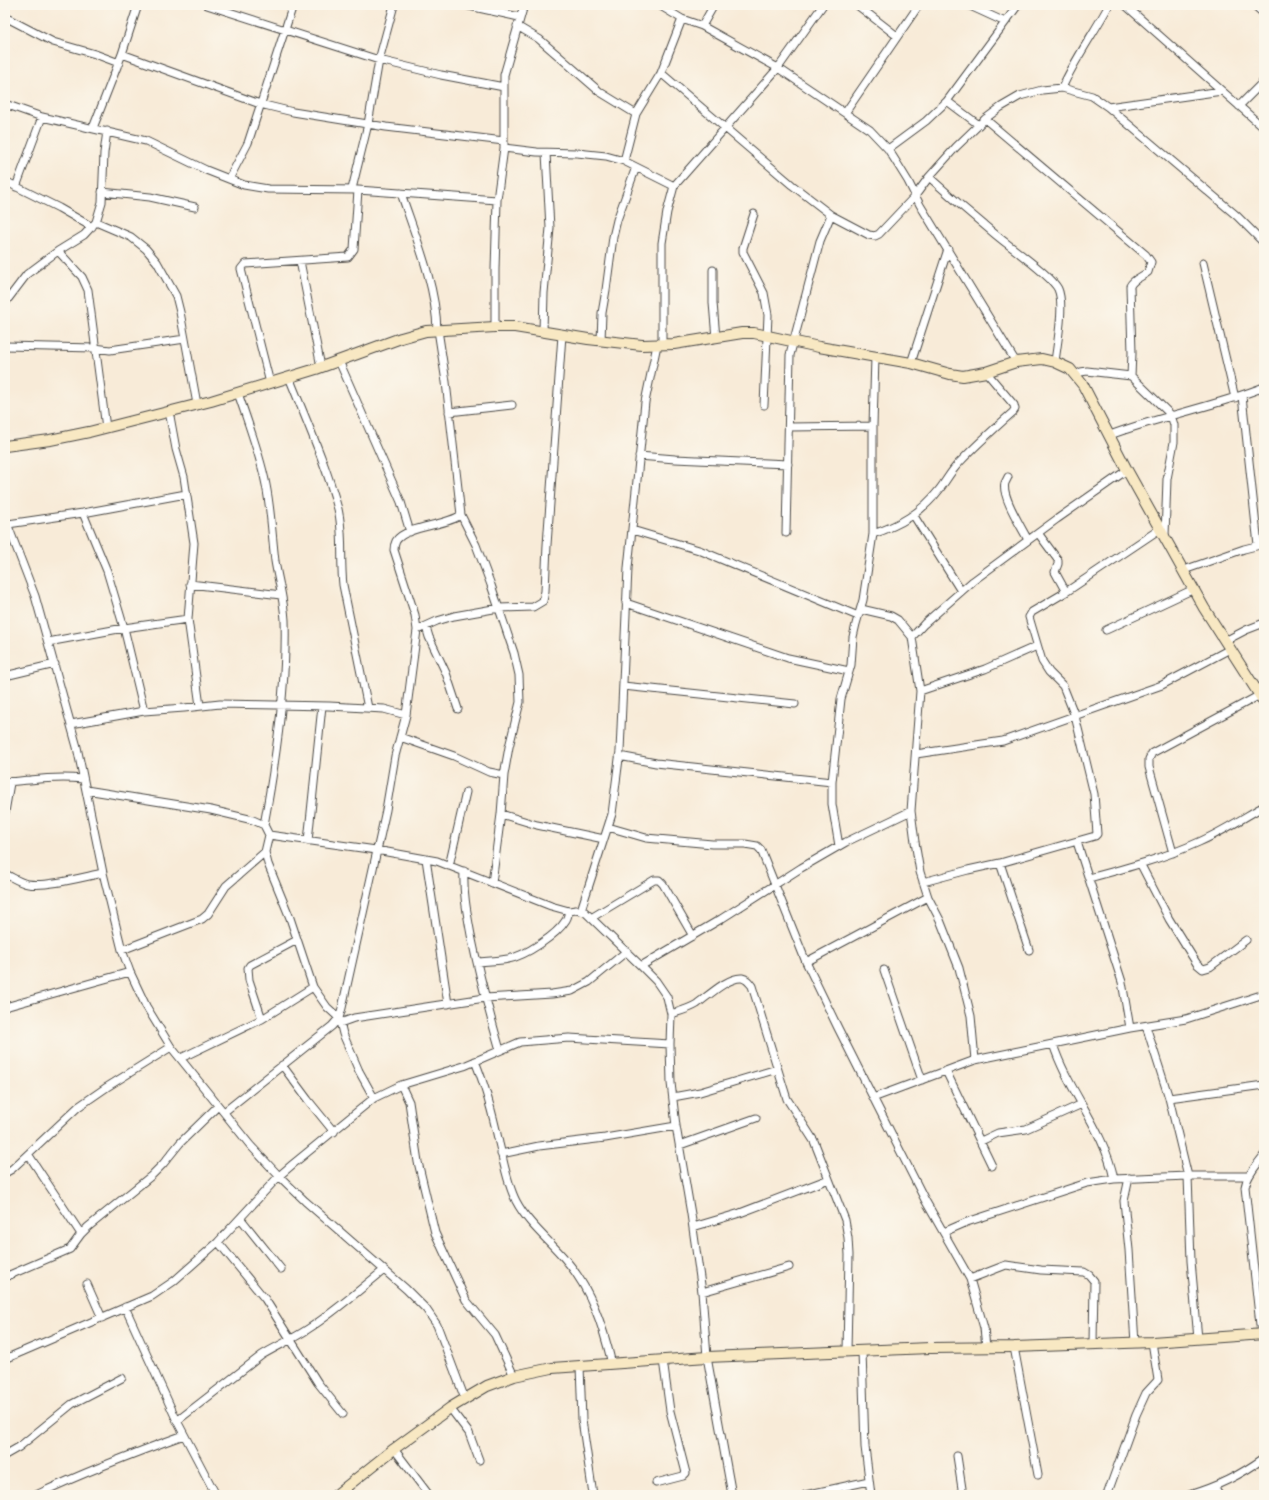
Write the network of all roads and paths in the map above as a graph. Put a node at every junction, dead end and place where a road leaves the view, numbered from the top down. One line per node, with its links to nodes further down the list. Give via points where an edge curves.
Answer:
1 (138, 5): 26 (street)
2 (207, 5): 24 (street)
3 (293, 5): 24 (street)
4 (394, 5): 27 (street)
5 (465, 5): 19 (street)
6 (524, 5): 19 (street)
7 (659, 5): 20 (street)
8 (714, 5): 23 (street)
9 (823, 5): 29 (street)
10 (856, 5): 25 (street)
11 (919, 5): 25 (street)
12 (968, 5): 21 (street)
13 (1018, 5): 21 (street)
14 (1109, 5): 33 (street)
15 (1125, 5): 34 (street)
16 (1254, 5): 17 (street)
17 (1264, 14)
18 (5, 17): 28 (street, via 53,42)
19 (519, 17): 22 (street)
20 (682, 19): 23 (street); 30 (street)
21 (1005, 22): 35 (street)
22 (517, 26): 32 (street, via 507,62); 41 (street, via 539,40 600,92)
23 (702, 26): 29 (street)
24 (284, 30): 27 (street); 37 (street)
25 (897, 36): 40 (street)
26 (122, 54): 28 (street); 37 (street)
27 (380, 60): 32 (street); 44 (street)
28 (118, 63): 47 (street)
29 (778, 68): 40 (street); 46 (street)
30 (661, 73): 41 (street); 46 (street)
31 (1264, 81): 38 (street)
32 (504, 87): 50 (street)
33 (1062, 88): 39 (street, via 1092,96); 43 (street, via 1020,96)
34 (1222, 91): 38 (street); 39 (street)
35 (947, 101): 45 (street); 51 (street, via 926,121)
36 (5, 104): 42 (street)
37 (260, 104): 44 (street); 56 (street, via 248,143)
38 (1239, 106): 48 (street)
39 (1108, 107): 69 (street, via 1216,198)
40 (845, 113): 51 (street, via 870,130)
41 (636, 114): 53 (street)
42 (42, 118): 47 (street); 59 (street)
43 (985, 119): 45 (street); 96 (street, via 1146,255 1151,262 1148,272 1130,286)
44 (368, 124): 50 (street); 60 (street)
45 (979, 125): 55 (street)
46 (725, 127): 58 (street); 67 (street, via 792,185)
47 (93, 128): 49 (street)
48 (1264, 128)
49 (107, 131): 56 (street, via 146,141); 61 (street)
50 (504, 144): 52 (street); 64 (street)
51 (888, 149): 63 (street)
52 (546, 153): 53 (street, via 606,156); 78 (street, via 550,228)
53 (624, 161): 54 (street)
54 (636, 167): 58 (street); 83 (street, via 613,237 602,313)
55 (929, 177): 63 (street); 91 (street, via 1058,288 1061,300)
56 (229, 179): 60 (street, via 244,185 268,189)
57 (5, 181): 59 (street)
58 (674, 186): 85 (street, via 662,242)
59 (16, 187): 68 (street)
60 (355, 189): 62 (street); 72 (street, via 354,249 351,254 348,257)
61 (102, 192): 65 (street, via 150,197); 68 (street, via 102,202)
62 (400, 193): 64 (street); 77 (street, via 433,296)
63 (915, 196): 67 (street, via 875,236); 70 (street)
64 (497, 200): 76 (street)
65 (195, 207)
66 (754, 214): 80 (street, via 743,252 764,293 769,326)
67 (831, 214): 84 (street, via 820,241)
68 (94, 224): 71 (street, via 84,235); 82 (street, via 131,237 157,262 176,296)
69 (1264, 243)
70 (948, 249): 90 (street); 92 (street)
71 (58, 251): 75 (street, via 27,274); 87 (street, via 86,283)
72 (300, 260): 93 (street); 98 (street, via 245,264 241,269)
73 (1203, 263): 102 (street)
74 (713, 270): 81 (street)
75 (5, 303)
76 (495, 326): 77 (street); 78 (street)
77 (437, 330): 89 (street, via 407,336); 107 (street)
78 (543, 331): 79 (street)
79 (562, 335): 83 (street); 140 (street, via 543,601 532,607)
80 (767, 335): 81 (street, via 742,333); 84 (street); 105 (street)
81 (716, 338): 85 (street)
82 (185, 339): 87 (street, via 110,350); 103 (street)
83 (601, 341): 85 (street)
84 (793, 341): 88 (street); 111 (street, via 790,355)
85 (660, 345): 114 (street, via 645,402)
86 (5, 346): 87 (street)
87 (95, 348): 110 (street)
88 (875, 357): 92 (street); 109 (street)
89 (339, 361): 93 (street); 124 (street, via 401,502)
90 (1016, 362): 91 (street, via 1042,359); 94 (street)
91 (1055, 362): 95 (street)
92 (910, 363): 94 (street, via 963,376)
93 (321, 367): 97 (street)
94 (986, 372): 121 (street, via 1015,409 960,462 933,497)
95 (1076, 375): 96 (street, via 1087,371); 112 (street)
96 (1131, 376): 108 (street)
97 (289, 377): 98 (street); 162 (street, via 338,509 342,537 343,585)
98 (270, 383): 100 (street)
99 (1264, 386): 101 (street)
100 (238, 393): 103 (street); 138 (street, via 266,485)
101 (1242, 396): 102 (street); 132 (street)
102 (1235, 398): 108 (street)
103 (197, 404): 106 (street)
104 (512, 405): 107 (street)
105 (764, 405)
106 (169, 411): 110 (street); 118 (street)
107 (449, 412): 120 (street)
108 (1171, 415): 112 (street); 126 (street, via 1174,442 1167,479)
109 (872, 426): 111 (street); 128 (street)
110 (106, 428): 113 (street)
111 (789, 428): 115 (street)
112 (1110, 436): 116 (street)
113 (5, 446)
114 (639, 456): 115 (street); 123 (street)
115 (788, 464): 127 (street)
116 (1127, 470): 125 (street); 126 (street)
117 (1008, 477): 131 (street, via 1005,483 1006,495)
118 (186, 494): 119 (street); 134 (street, via 194,543)
119 (83, 513): 122 (street); 145 (street, via 107,571)
120 (461, 515): 124 (street); 140 (street, via 476,545)
121 (914, 516): 128 (street); 136 (street)
122 (6, 521): 129 (street)
123 (632, 530): 139 (street); 141 (street, via 699,550)
124 (410, 532): 146 (street, via 396,541 394,550 415,615)
125 (1038, 533): 131 (street); 137 (street, via 1058,560 1055,572)
126 (1162, 533): 133 (street); 137 (street)
127 (786, 534)
128 (873, 534): 141 (street)
129 (14, 539): 130 (street); 149 (street, via 36,596)
130 (5, 540)
131 (1028, 540): 136 (street)
132 (1261, 544): 133 (street)
133 (1184, 570): 135 (street)
134 (190, 584): 138 (street); 142 (street)
135 (1194, 589): 147 (street); 150 (street)
136 (962, 590): 148 (street)
137 (1066, 592): 151 (street, via 1029,614)
138 (281, 595): 160 (street, via 285,632)
139 (626, 603): 153 (street, via 788,658); 155 (street)
140 (499, 608): 144 (street, via 454,616); 171 (street, via 519,675 520,702)
141 (860, 613): 148 (street, via 891,616 898,620); 153 (street, via 853,637)
142 (188, 619): 145 (street); 159 (street)
143 (1264, 623): 150 (street, via 1246,630)
144 (426, 627): 146 (street); 163 (street)
145 (124, 628): 149 (street); 164 (street)
146 (417, 630): 165 (street)
147 (1106, 630)
148 (912, 637): 156 (street)
149 (48, 642): 152 (street)
150 (1228, 645): 157 (street); 166 (street, via 1162,685)
151 (1037, 646): 156 (street, via 985,669); 166 (street, via 1049,672 1063,686)
152 (55, 664): 154 (street); 167 (street)
153 (849, 671): 174 (street, via 841,699)
154 (5, 676)
155 (623, 686): 158 (street); 170 (street)
156 (920, 691): 169 (street)
157 (1262, 698): 190 (street, via 1152,753 1149,767)
158 (795, 704)
159 (200, 706): 160 (street); 164 (street)
160 (281, 706): 161 (street); 181 (street)
161 (322, 706): 162 (street); 185 (street)
162 (368, 708): 165 (street)
163 (458, 709)
164 (144, 710): 167 (street)
165 (406, 715): 168 (street)
166 (1075, 716): 169 (street, via 1003,741); 186 (street, via 1094,794 1097,834 1093,838)
167 (71, 724): 172 (street)
168 (400, 737): 171 (street, via 454,756 489,772); 188 (street)
169 (916, 754): 178 (street)
170 (619, 756): 174 (street, via 656,763); 182 (street, via 612,814)
171 (504, 775): 180 (street)
172 (83, 779): 173 (street, via 66,777); 175 (street)
173 (8, 782): 179 (street)
174 (832, 782): 187 (street, via 832,804)
175 (86, 790): 181 (street, via 211,810); 196 (street)
176 (466, 792): 194 (street)
177 (1264, 806): 190 (street, via 1201,842)
178 (911, 811): 187 (street); 199 (street)
179 (5, 812)
180 (501, 814): 184 (street, via 537,825); 200 (street)
181 (264, 825): 183 (street)
182 (608, 826): 184 (street); 201 (street, via 646,838 757,846 764,856)
183 (268, 835): 185 (street); 189 (street)
184 (604, 839): 203 (street)
185 (308, 841): 188 (street)
186 (1077, 842): 192 (street); 198 (street)
187 (838, 846): 201 (street)
188 (376, 850): 191 (street); 224 (street)
189 (265, 852): 207 (street); 209 (street, via 226,886 202,919)
190 (1173, 853): 193 (street)
191 (426, 859): 194 (street); 220 (street)
192 (1000, 863): 199 (street); 210 (street)
193 (1140, 865): 198 (street); 208 (street, via 1169,919 1203,970)
194 (449, 866): 195 (street)
195 (464, 871): 200 (street); 212 (street, via 463,894)
196 (103, 873): 197 (street, via 68,881 32,884); 209 (street)
197 (5, 874)
198 (1088, 878): 226 (street, via 1122,982)
199 (923, 882): 202 (street)
200 (492, 883): 204 (street)
201 (775, 884): 206 (street); 213 (street)
202 (928, 897): 213 (street); 232 (street, via 959,968 971,1016)
203 (581, 910): 204 (street); 205 (street)
204 (569, 911): 212 (street, via 561,926 526,952 509,959)
205 (591, 918): 206 (street, via 658,880 663,884); 211 (street)
206 (694, 936): 214 (street)
207 (297, 940): 217 (street); 223 (street, via 248,968 249,980)
208 (1246, 940)
209 (122, 950): 216 (street)
210 (1029, 950)
211 (627, 951): 214 (street); 219 (street, via 589,982 572,991)
212 (477, 962): 219 (street)
213 (806, 962): 242 (street)
214 (642, 966): 222 (street, via 667,997)
215 (884, 970): 237 (street)
216 (130, 972): 221 (street); 229 (street, via 146,1006)
217 (313, 987): 223 (street); 224 (street)
218 (1264, 994): 225 (street, via 1186,1019)
219 (485, 998): 220 (street); 230 (street)
220 (448, 1004): 224 (street)
221 (5, 1007)
222 (671, 1014): 227 (street); 235 (street, via 686,1010 730,982 742,978 747,980 752,986)
223 (262, 1019): 231 (street)
224 (340, 1020): 234 (street); 240 (street, via 343,1034 359,1071)
225 (1146, 1026): 226 (street); 243 (street)
226 (1130, 1028): 228 (street)
227 (670, 1044): 230 (street, via 569,1038 520,1042); 241 (street)
228 (1053, 1044): 232 (street); 244 (street, via 1063,1072)
229 (171, 1047): 231 (street); 252 (street, via 78,1107)
230 (500, 1050): 233 (street)
231 (181, 1058): 245 (street)
232 (976, 1060): 236 (street)
233 (475, 1061): 238 (street); 253 (street, via 489,1099)
234 (282, 1065): 246 (street); 249 (street)
235 (777, 1070): 241 (street); 261 (street, via 786,1099 814,1141)
236 (946, 1071): 237 (street); 250 (street)
237 (922, 1080): 242 (street)
238 (402, 1085): 240 (street); 292 (street, via 409,1102 418,1162 435,1233 466,1300 495,1335)
239 (1264, 1085): 243 (street)
240 (374, 1098): 249 (street)
241 (673, 1098): 248 (street)
242 (873, 1098): 265 (street)
243 (1169, 1098): 258 (street)
244 (1082, 1104): 250 (street, via 1026,1129 998,1133); 262 (street, via 1103,1143 1111,1162)
245 (218, 1106): 246 (street); 266 (street, via 180,1142 151,1176)
246 (224, 1112): 257 (street)
247 (756, 1118): 251 (street)
248 (676, 1126): 251 (street); 253 (street, via 539,1146)
249 (334, 1132): 257 (street)
250 (981, 1141): 255 (street)
251 (680, 1145): 264 (street)
252 (28, 1154): 256 (street); 266 (street)
253 (502, 1154): 290 (street, via 506,1175 516,1202 582,1281 600,1318)
254 (1264, 1155): 259 (street)
255 (992, 1166)
256 (5, 1173)
257 (279, 1176): 263 (street); 270 (street)
258 (1188, 1176): 259 (street); 260 (street); 278 (street, via 1191,1262)
259 (1249, 1176): 277 (street, via 1245,1187)
260 (1129, 1178): 262 (street); 281 (street, via 1124,1201)
261 (829, 1179): 264 (street, via 740,1213); 285 (street, via 848,1238)
262 (1114, 1179): 265 (street, via 1067,1188)
263 (241, 1219): 267 (street); 269 (street)
264 (693, 1227): 274 (street)
265 (944, 1232): 272 (street)
266 (81, 1234): 271 (street, via 70,1249)
267 (218, 1242): 275 (street, via 174,1281 152,1296); 279 (street, via 265,1299)
268 (789, 1267): 274 (street)
269 (281, 1269)
270 (384, 1270): 279 (street, via 326,1317); 294 (street, via 426,1309 436,1325)
271 (5, 1277)
272 (970, 1279): 282 (street, via 1006,1265 1084,1272 1094,1281); 283 (street, via 984,1328)
273 (87, 1284): 276 (street)
274 (702, 1292): 287 (street)
275 (125, 1308): 276 (street); 297 (street)
276 (102, 1318): 288 (street)
277 (1263, 1334): 278 (street)
278 (1198, 1339): 280 (street)
279 (291, 1340): 296 (street, via 318,1384); 297 (street, via 262,1355)
280 (1152, 1342): 281 (street); 317 (street, via 1158,1380 1146,1393 1136,1415)
281 (1135, 1343): 282 (street)
282 (1093, 1344): 284 (street)
283 (986, 1347): 284 (street); 286 (street)
284 (1014, 1347): 304 (street)
285 (847, 1351): 286 (street); 287 (street)
286 (862, 1351): 305 (street, via 865,1447)
287 (707, 1357): 289 (street); 313 (street)
288 (5, 1359)
289 (663, 1360): 290 (street); 306 (street, via 670,1410 686,1473)
290 (612, 1364): 291 (street)
291 (580, 1366): 292 (street, via 552,1368); 312 (street, via 582,1420)
292 (514, 1376): 294 (street, via 487,1386)
293 (122, 1378): 300 (street, via 72,1404 19,1447)
294 (465, 1399): 295 (street)
295 (450, 1408): 299 (street); 303 (street, via 469,1433)
296 (343, 1414)
297 (177, 1421): 298 (street)
298 (184, 1435): 309 (street, via 113,1461); 310 (street)
299 (394, 1449): 308 (street); 311 (street)
300 (5, 1455)
301 (956, 1456): 316 (street)
302 (1264, 1458): 307 (street, via 1245,1472)
303 (479, 1460)
304 (1038, 1475)
305 (869, 1480): 314 (street); 315 (street)
306 (656, 1483)
307 (1214, 1487): 318 (street); 319 (street)
308 (344, 1493)
309 (36, 1495)
310 (216, 1495)
311 (429, 1495)
312 (593, 1495)
313 (732, 1495)
314 (805, 1495)
315 (871, 1495)
316 (963, 1495)
317 (1107, 1495)
318 (1189, 1495)
319 (1219, 1495)

